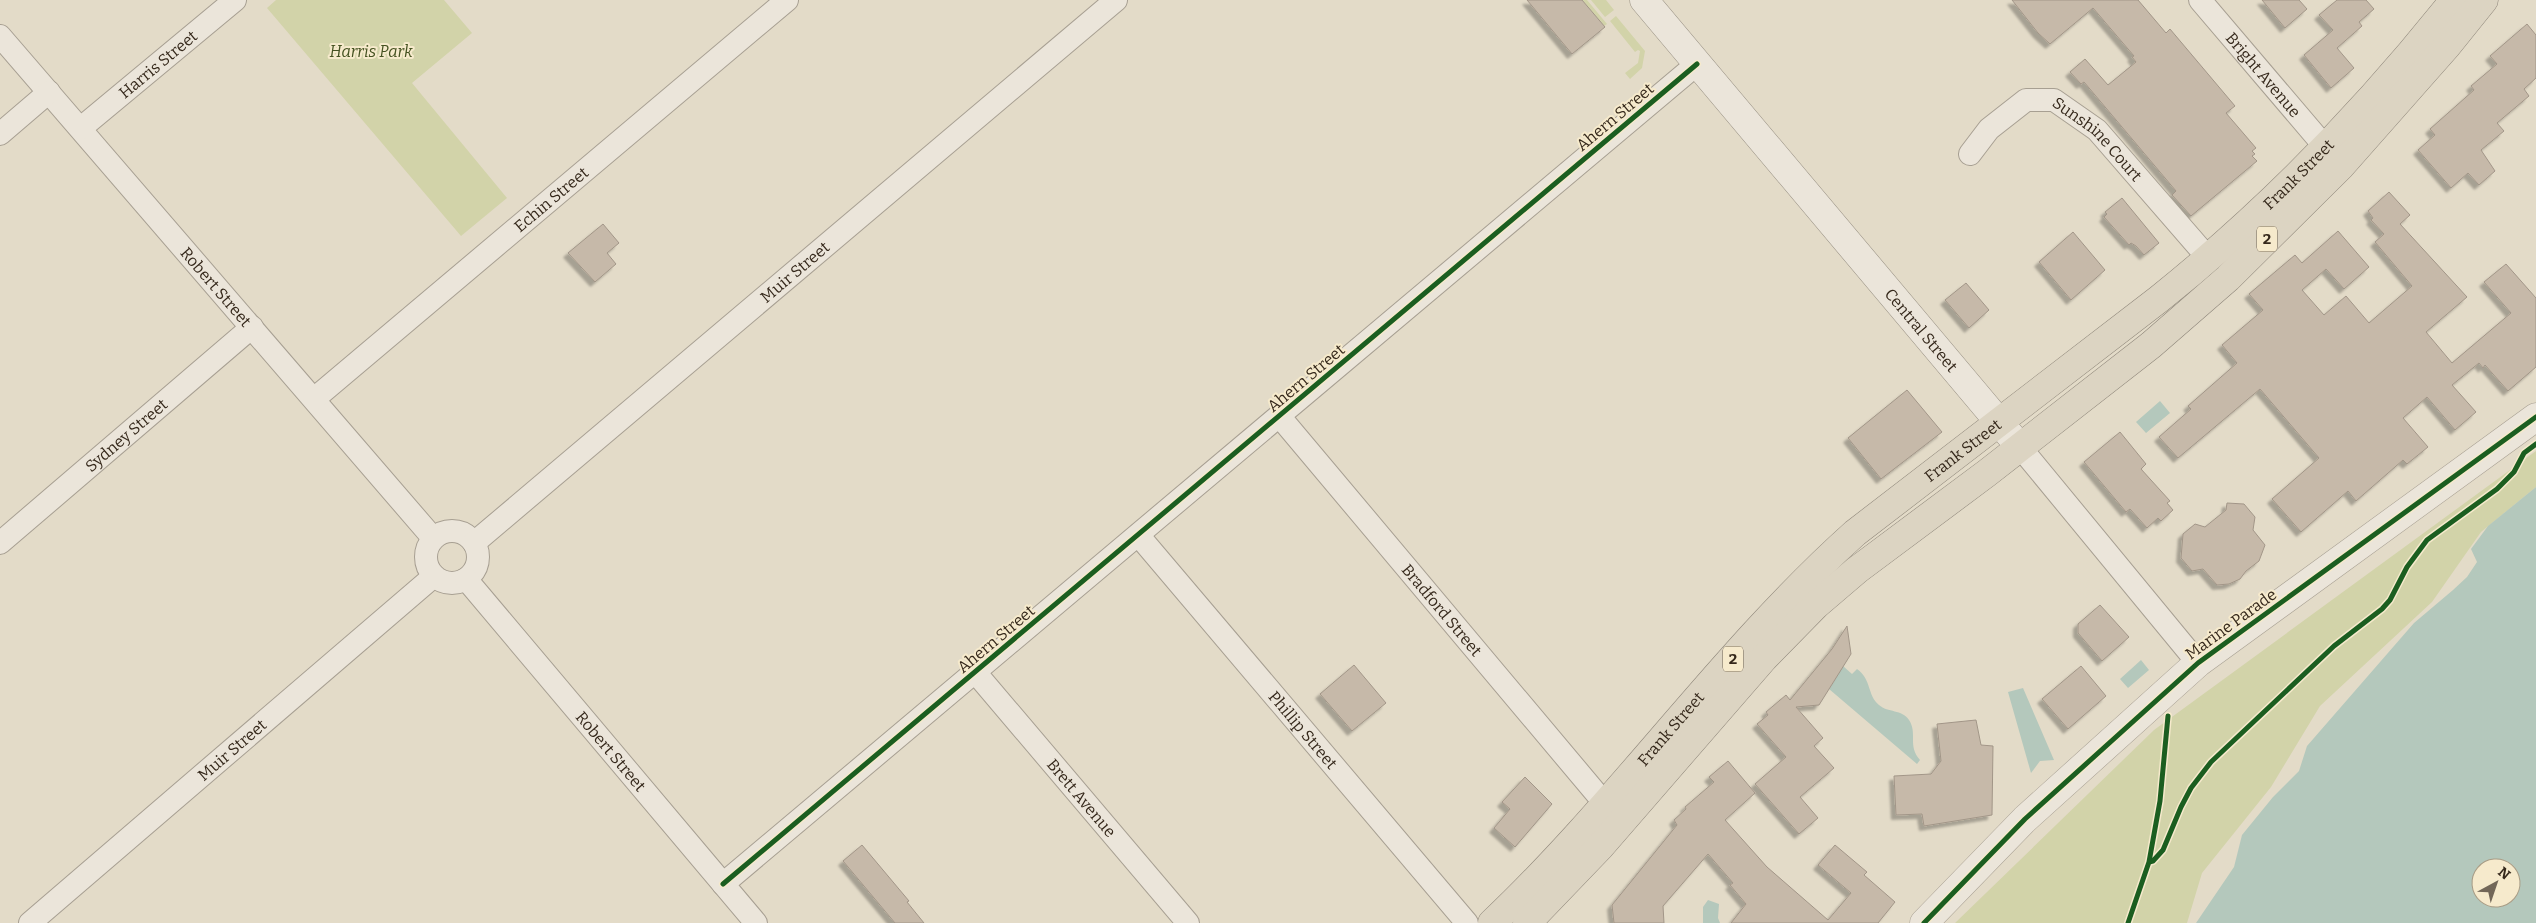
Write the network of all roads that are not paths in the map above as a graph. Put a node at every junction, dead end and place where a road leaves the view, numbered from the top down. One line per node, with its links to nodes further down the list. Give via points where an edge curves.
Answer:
1 (235, 0): 11 (street, Harris Street)
2 (787, 0): 17 (street, Echin Street)
3 (1116, 0): 25 (street, Muir Street)
4 (1644, 0): 9 (street, Central Street)
5 (2200, 0): 13 (street, Bright Avenue)
6 (2454, 0): 13 (highway, Frank Street / 2)
7 (2484, 0): 21 (highway, Frank Street / 2, via 2348,159 2228,278 2151,345)
8 (0, 36): 10 (street, Robert Street)
9 (1697, 64): 18 (street, Ahern Street); 20 (street, Central Street)
10 (49, 92): 11 (street, Robert Street); 12 (street)
11 (81, 128): 16 (street, Robert Street)
12 (0, 134)
13 (2326, 148): 15 (highway, Frank Street / 2)
14 (1970, 154): 15 (street, Sunshine Court, via 1989,129 2026,100 2054,100 2097,130)
15 (2209, 259): 20 (highway, Frank Street / 2)
16 (252, 327): 17 (street, Robert Street); 24 (street, Sydney Street)
17 (314, 399): 23 (street, Robert Street)
18 (1280, 416): 22 (street, Ahern Street); 30 (street, Bradford Street)
19 (2536, 417): 28 (street, Marine Parade)
20 (1999, 422): 21 (street, Central Street); 30 (highway, Frank Street / 2, via 1824,560 1758,630)
21 (2020, 447): 28 (street, Central Street); 37 (highway, Frank Street / 2, via 1857,570 1816,605 1764,658 1600,847)
22 (1139, 536): 29 (street, Ahern Street); 35 (street, Phillip Street)
23 (433, 538): 25 (street, via 440,533 457,531); 26 (street, via 426,554)
24 (0, 543)
25 (474, 543): 27 (street, via 478,563)
26 (434, 576): 27 (street, via 452,583); 32 (street, Muir Street)
27 (466, 579): 31 (street, Robert Street)
28 (2198, 663): 38 (street, Marine Parade, via 2025,819)
29 (975, 672): 31 (street, Ahern Street); 34 (street, Brett Avenue)
30 (1606, 805): 36 (highway, Frank Street / 2)
31 (723, 884): 33 (street, Robert Street)
32 (30, 923)
33 (756, 923)
34 (1188, 923)
35 (1467, 923)
36 (1492, 923)
37 (1527, 923)
38 (1924, 923)

